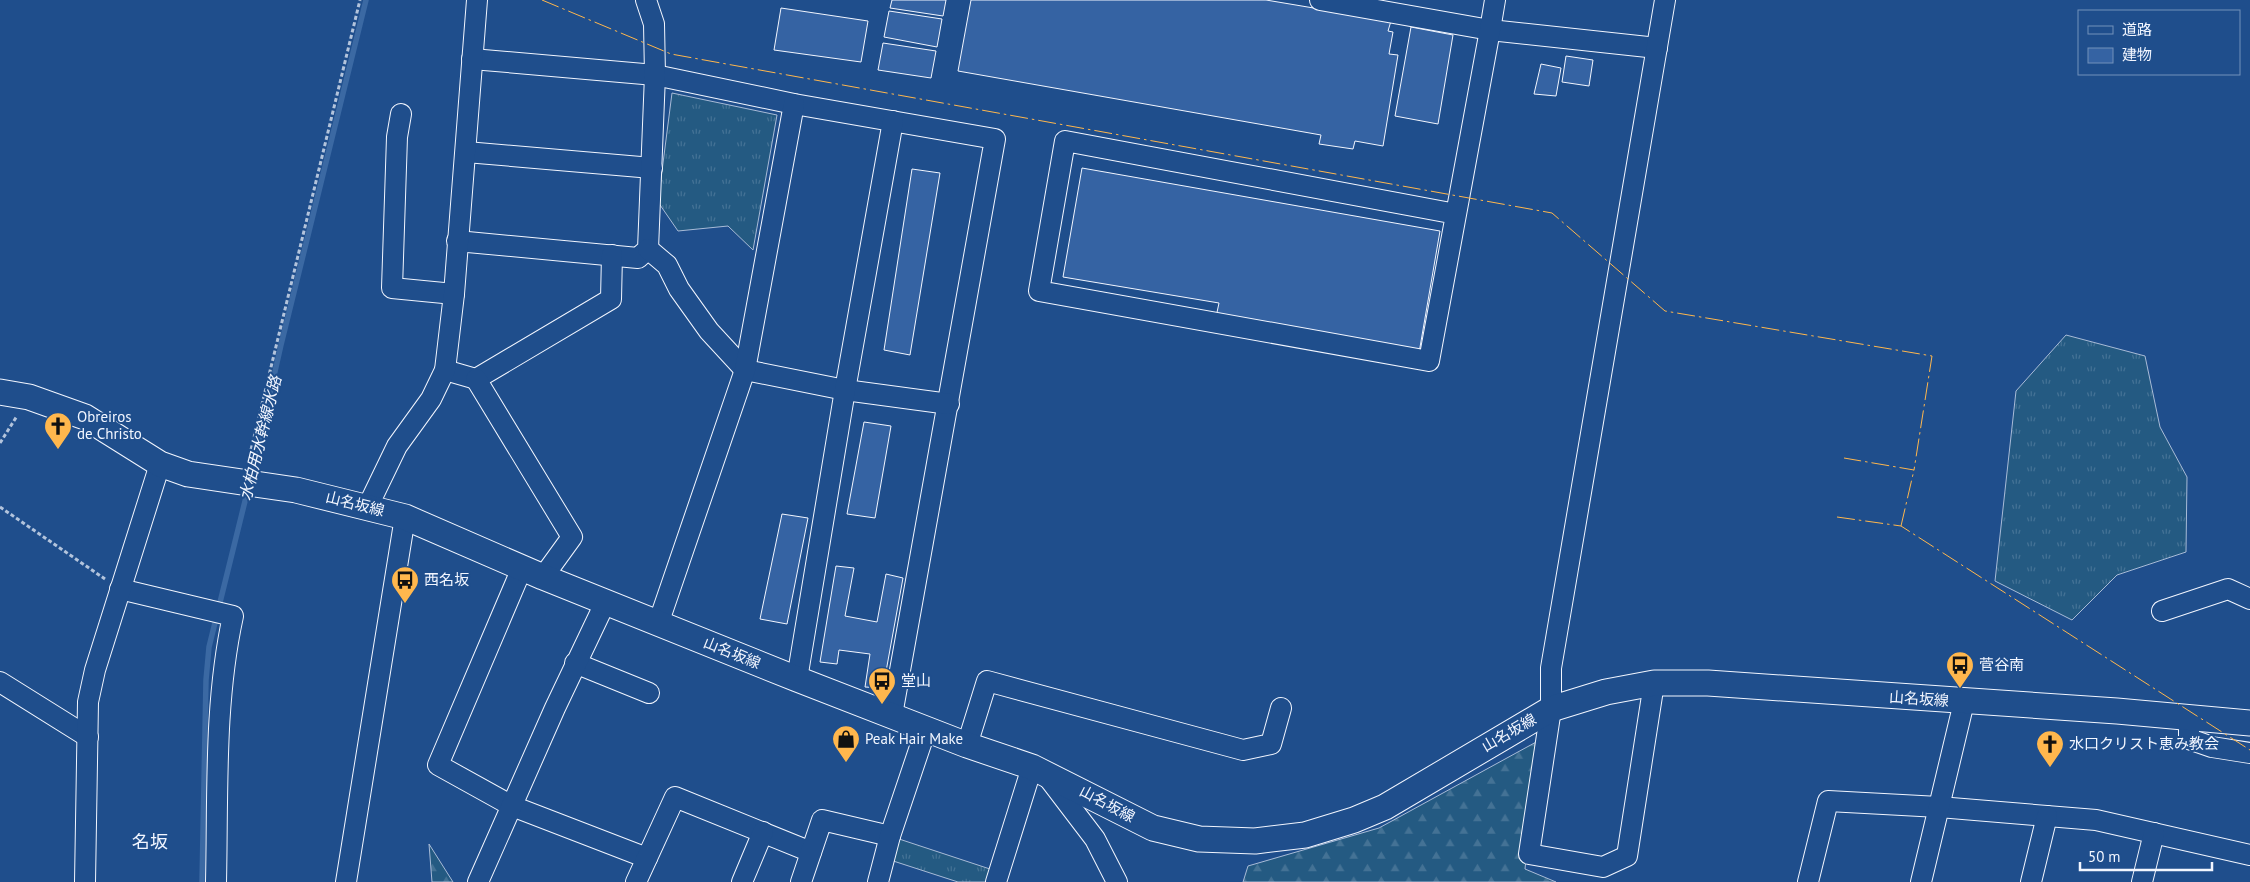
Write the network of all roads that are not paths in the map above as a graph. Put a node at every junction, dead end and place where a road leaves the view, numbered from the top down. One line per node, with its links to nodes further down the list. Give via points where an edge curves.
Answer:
1 (477, 0): 8 (street)
2 (646, 0): 9 (street, via 654,24)
3 (1320, 0): 6 (street)
4 (1495, 0): 6 (street)
5 (1665, 0): 7 (street)
6 (1490, 30): 7 (street); 15 (street)
7 (1657, 48): 42 (street, via 1554,646)
8 (472, 59): 9 (street); 13 (street)
9 (655, 75): 10 (street); 14 (street)
10 (794, 104): 12 (street); 21 (street)
11 (402, 114): 19 (street, via 397,137 392,288)
12 (894, 121): 23 (street); 25 (street, via 994,139)
13 (466, 152): 14 (street); 16 (street)
14 (652, 168): 17 (street)
15 (1456, 214): 15 (street, via 1429,362 1039,292 1065,141)
16 (457, 241): 18 (street); 19 (street)
17 (648, 249): 18 (street, via 638,258); 21 (street, via 667,264 679,289 709,331)
18 (612, 255): 22 (street, via 612,299)
19 (454, 294): 20 (street)
20 (445, 370): 22 (street); 27 (street, via 431,399 397,446)
21 (745, 370): 23 (street); 34 (street)
22 (476, 379): 29 (street, via 572,537)
23 (845, 390): 25 (street); 36 (street)
24 (0, 392): 26 (main road, 山名坂線, via 29,397 84,417)
25 (949, 404): 43 (street)
26 (160, 464): 27 (main road, 山名坂線, via 188,474 296,490); 30 (street)
27 (368, 506): 28 (main road, 山名坂線)
28 (405, 517): 29 (main road, 山名坂線); 62 (street)
29 (533, 573): 32 (main road, 山名坂線); 51 (street, via 438,765)
30 (120, 589): 47 (street, via 88,702); 61 (street, via 232,616 221,688)
31 (2250, 599): 33 (street, via 2228,589)
32 (605, 603): 34 (main road, 山名坂線); 35 (street)
33 (2162, 611)
34 (658, 624): 36 (main road, 山名坂線)
35 (575, 663): 39 (street); 51 (street)
36 (797, 679): 43 (main road, 山名坂線)
37 (0, 682): 47 (street)
38 (1654, 683): 40 (main road, 山名坂線, via 1708,683); 42 (main road, 山名坂線, via 1606,692); 42 (street, via 1627,856 1603,867 1529,854)
39 (649, 693)
40 (1964, 702): 44 (main road, 山名坂線); 52 (street)
41 (1281, 708): 48 (street, via 1271,744 1244,750 987,681)
42 (1551, 709): 50 (main road, 山名坂線, via 1385,807 1305,835 1255,841 1200,839 1153,828)
43 (892, 715): 46 (main road, 山名坂線)
44 (2189, 718): 45 (main road, 山名坂線); 49 (street, via 2190,739)
45 (2250, 723)
46 (926, 729): 48 (main road, 山名坂線); 56 (street)
47 (88, 737): 60 (street)
48 (967, 745): 50 (main road, 山名坂線)
49 (2250, 754)
50 (1038, 769): 68 (street); 69 (street, via 1095,839)
51 (512, 806): 59 (street); 63 (street)
52 (1939, 806): 53 (street); 70 (street, via 1828,801); 71 (street)
53 (2047, 816): 55 (street, via 2096,820); 72 (street)
54 (763, 832): 57 (street); 59 (street, via 675,797); 65 (street)
55 (2154, 833): 58 (street); 73 (street)
56 (890, 836): 57 (street, via 822,820); 67 (street)
57 (811, 852): 66 (street)
58 (2250, 855)
59 (647, 858): 64 (street)
60 (86, 882)
61 (216, 882)
62 (346, 882)
63 (478, 882)
64 (636, 882)
65 (742, 882)
66 (801, 882)
67 (878, 882)
68 (996, 882)
69 (1117, 882)
70 (1808, 882)
71 (1921, 882)
72 (2032, 882)
73 (2142, 882)

